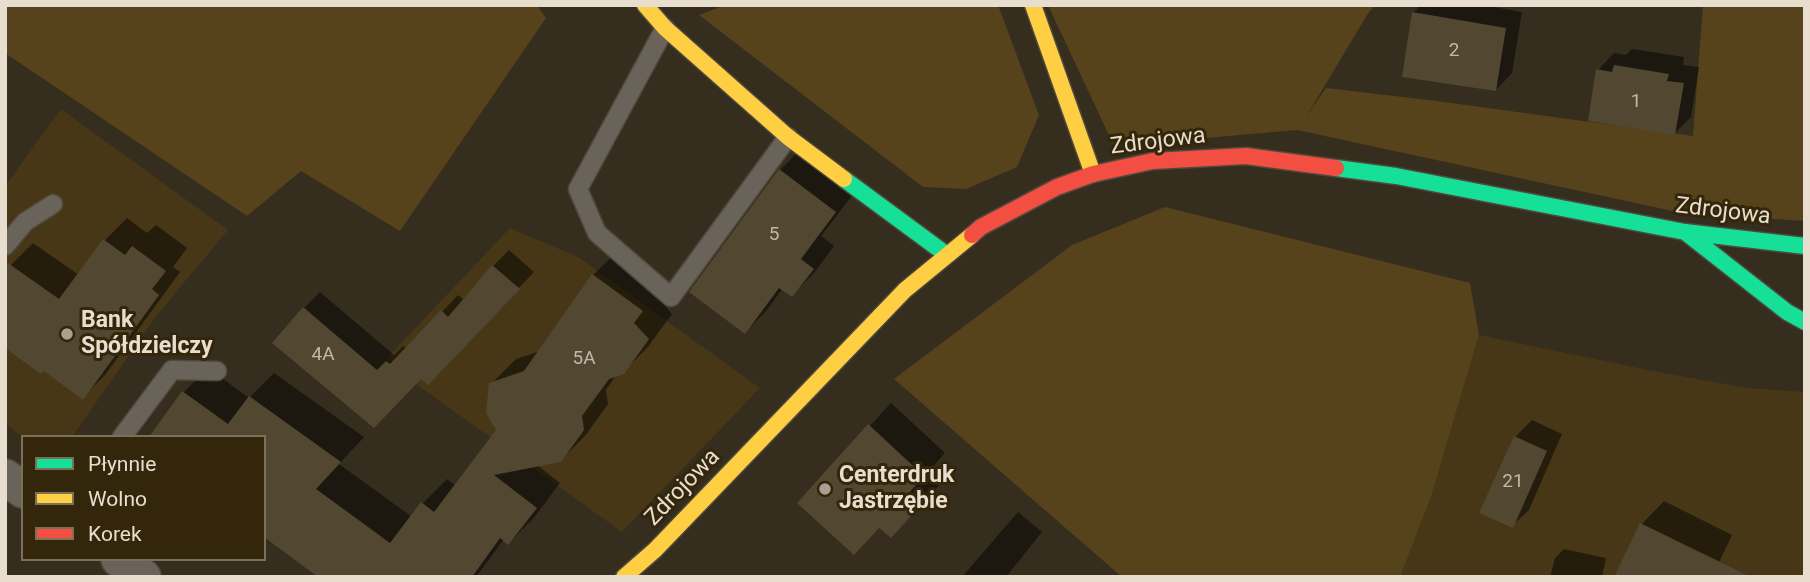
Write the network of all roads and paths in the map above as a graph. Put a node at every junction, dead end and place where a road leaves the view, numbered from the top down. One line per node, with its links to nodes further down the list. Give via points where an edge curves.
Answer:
1 (645, 5): 3 (main road)
2 (1033, 5): 5 (main road)
3 (665, 28): 4 (main road); 4 (lane, via 578,189 597,233 671,297)
4 (788, 136): 10 (main road)
5 (1093, 174): 7 (main road, Zdrojowa, via 1153,161 1246,156 1396,176); 10 (main road, Zdrojowa, via 1057,187 981,227)
6 (53, 204): 8 (lane, via 26,222)
7 (1685, 232): 9 (main road, Zdrojowa); 11 (main road)
8 (5, 246)
9 (1805, 246)
10 (947, 255): 16 (main road, Zdrojowa, via 905,290)
11 (1805, 322)
12 (217, 371): 13 (lane, via 172,370)
13 (123, 435)
14 (5, 477): 15 (street)
15 (21, 489)
16 (655, 550): 19 (main road, Zdrojowa); 20 (main road, Zdrojowa)
17 (121, 561): 18 (street)
18 (143, 577)
19 (624, 577)
20 (636, 577)

